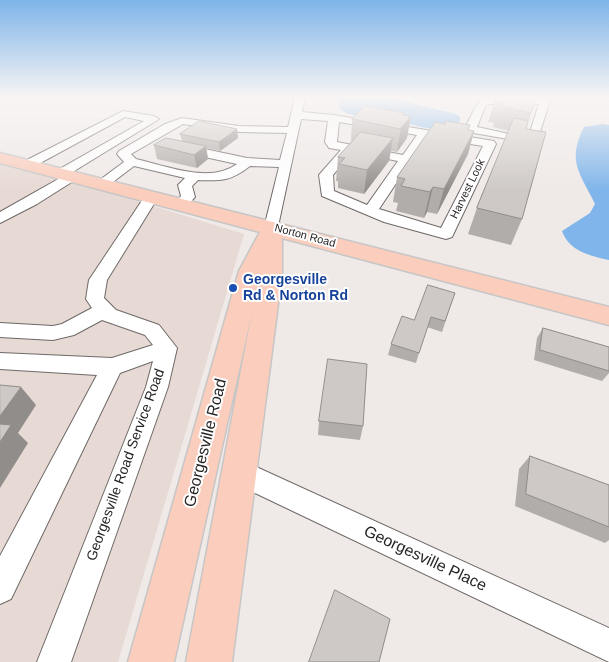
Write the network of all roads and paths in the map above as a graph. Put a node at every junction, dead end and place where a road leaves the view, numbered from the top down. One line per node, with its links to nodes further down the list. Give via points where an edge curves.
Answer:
1 (95, 129): 19 (street)
2 (139, 129): 20 (street)
3 (164, 129): 11 (street)
4 (238, 129): 9 (street)
5 (333, 129): 13 (street, via 333,145)
6 (399, 129): 10 (street)
7 (472, 129): 12 (street)
8 (536, 129): 12 (street, via 532,142)
9 (293, 130): 18 (street, Georgesville Road)
10 (424, 133): 12 (street); 15 (street)
11 (146, 140): 16 (street, via 123,154); 17 (street)
12 (483, 140): 25 (street, Harvest Look, via 446,234)
13 (348, 149): 15 (street); 25 (street, via 326,175 327,193)
14 (0, 158): 19 (main road, Norton Road)
15 (406, 159): 25 (street)
16 (132, 162): 21 (street); 22 (street)
17 (247, 162): 18 (street); 21 (street, via 230,175 214,178)
18 (286, 164): 27 (street, Georgesville Road)
19 (27, 165): 20 (main road, Norton Road)
20 (66, 176): 22 (main road, Norton Road); 26 (street, via 32,202)
21 (195, 176): 24 (street, via 185,184 188,197)
22 (100, 185): 23 (main road, Norton Road)
23 (150, 199): 24 (main road, Norton Road); 28 (street, via 98,280 95,299)
24 (179, 206): 27 (main road, Norton Road)
25 (370, 211)
26 (0, 218)
27 (272, 228): 29 (main road, Norton Road); 34 (main road, Georgesville Road, via 271,273); 38 (main road, Georgesville Road, via 250,271)
28 (105, 310): 30 (street, via 67,330 53,333); 31 (street, via 109,315 152,330)
29 (609, 316)
30 (0, 330)
31 (167, 348): 33 (street); 37 (street, Georgesville Road Service Road, via 157,387)
32 (0, 361): 33 (street)
33 (112, 367): 35 (street)
34 (241, 473): 36 (street, Georgesville Place); 39 (main road, Georgesville Road)
35 (0, 588)
36 (609, 645)
37 (54, 662)
38 (150, 662)
39 (209, 662)

